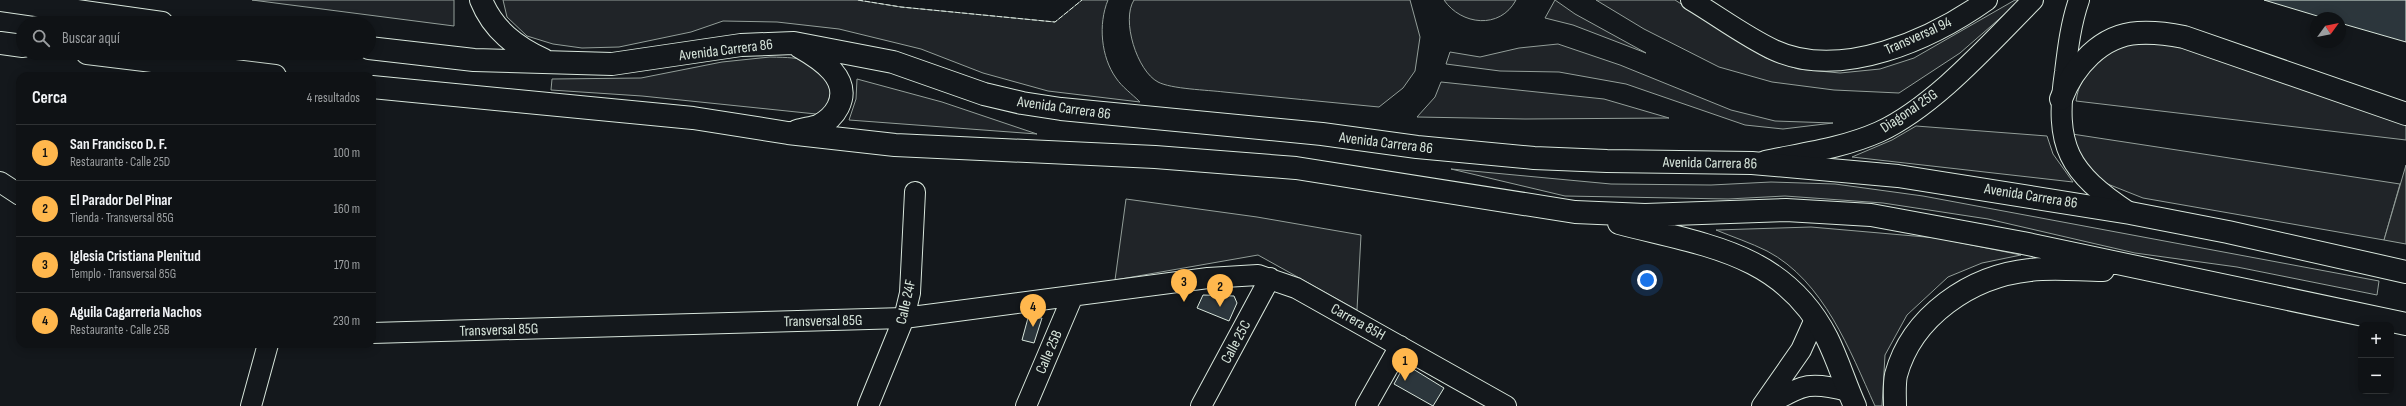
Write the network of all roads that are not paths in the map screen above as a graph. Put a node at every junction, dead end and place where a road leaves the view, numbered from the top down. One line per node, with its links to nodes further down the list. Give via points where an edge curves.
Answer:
1 (0, 0): 7 (main road)
2 (481, 0): 13 (main road, via 497,27 509,39 522,49)
3 (1691, 0): 4 (street, Transversal 94, via 1775,50 1804,59 1827,62 1866,58 1905,45)
4 (1987, 0)
5 (2033, 0): 19 (street, Diagonal 25G, via 1939,90 1907,116 1880,132 1831,148)
6 (2079, 0): 16 (street, via 2070,37)
7 (113, 16)
8 (0, 43): 10 (main road)
9 (794, 44): 13 (main road, Avenida Carrera 86, via 741,45 619,63); 18 (main road, via 818,58 830,69 841,86 842,97 833,115 818,125); 19 (main road, Avenida Carrera 86, via 893,62 984,94 1061,110 1322,134 1417,147 1534,158 1607,162)
10 (16, 45)
11 (376, 49): 13 (main road, Avenida Carrera 86, via 474,60)
12 (144, 60): 14 (main road)
13 (550, 63)
14 (242, 72)
15 (376, 87): 18 (main road, via 693,118)
16 (2061, 99): 17 (main road, via 2066,86 2081,65 2103,45 2137,33 2159,33 2184,37); 24 (street, via 2060,122 2068,154 2082,176 2103,195)
17 (2406, 114)
18 (788, 133): 23 (main road, via 895,145 1155,157 1296,168)
19 (1752, 163): 24 (main road, Avenida Carrera 86, via 1898,176)
20 (0, 182): 21 (street)
21 (16, 192)
22 (915, 192): 29 (street, Calle 24F, via 913,272)
23 (1575, 212): 25 (main road, via 1645,215 1786,210 1872,215); 30 (main road, via 1741,256 1778,278 1796,294)
24 (2130, 213): 26 (main road, Avenida Carrera 86)
25 (2154, 271): 31 (main road); 44 (main road, via 2030,270 1996,277 1971,288 1944,305 1908,344 1896,377)
26 (2406, 272)
27 (1270, 278): 28 (street, Transversal 85G, via 1246,275 1208,278); 33 (street, Carrera 85H, via 1296,288); 39 (street, Calle 25C)
28 (1072, 298): 29 (street, Transversal 85G); 38 (street, Calle 25B)
29 (904, 318): 32 (street, Transversal 85G); 37 (street, Calle 24F)
30 (1815, 318): 35 (main road, via 1826,337); 42 (street, via 1806,341)
31 (2406, 324)
32 (376, 333)
33 (1400, 346): 40 (street); 41 (street, Carrera 85H)
34 (267, 348): 36 (street)
35 (1852, 398): 43 (street, via 1823,384 1811,384 1798,388)
36 (251, 406)
37 (868, 406)
38 (1026, 406)
39 (1201, 406)
40 (1366, 406)
41 (1506, 406)
42 (1762, 406)
43 (1765, 406)
44 (1895, 406)

